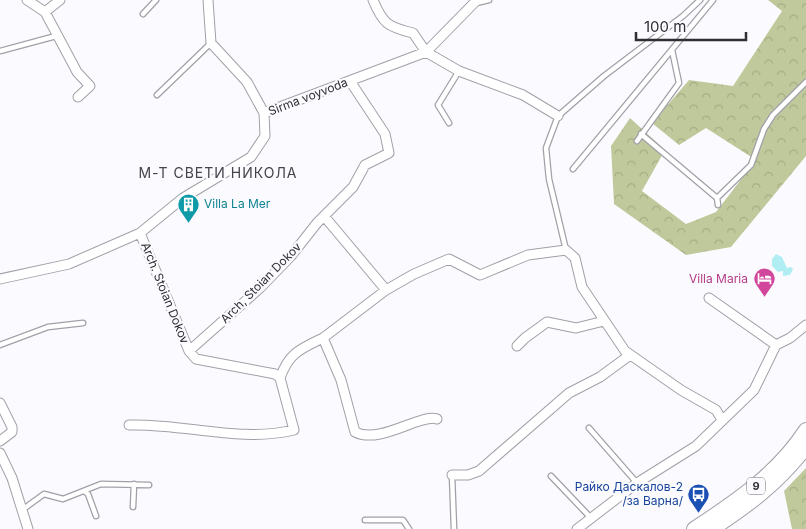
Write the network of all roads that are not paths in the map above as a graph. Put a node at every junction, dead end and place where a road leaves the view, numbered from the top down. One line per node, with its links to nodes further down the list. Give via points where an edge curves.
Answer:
1 (27, 0): 10 (street)
2 (60, 0): 10 (street)
3 (156, 0): 11 (lane)
4 (208, 0): 13 (street)
5 (373, 0): 16 (street, via 388,26 413,33)
6 (489, 0): 9 (lane)
7 (700, 0): 23 (lane)
8 (713, 0): 14 (lane)
9 (476, 1): 16 (street, Sirma voyvoda)
10 (45, 12): 12 (street)
11 (143, 14)
12 (56, 36): 15 (lane); 21 (street, via 77,72 90,86)
13 (211, 43): 20 (lane); 22 (street, via 248,82)
14 (672, 50): 25 (lane, via 679,83); 27 (lane)
15 (0, 51)
16 (426, 52): 17 (street); 18 (street, Sirma voyvoda)
17 (459, 71): 23 (street, via 523,95); 24 (lane, via 438,105)
18 (350, 82): 22 (street, Sirma voyvoda); 30 (street, Arch, Stoian Dokov, via 385,134 390,148 387,155 364,165 353,187)
19 (806, 82): 28 (lane, via 773,115 764,129 751,165)
20 (157, 95)
21 (78, 97)
22 (264, 113): 31 (street, Sirma voyvoda, via 265,136 251,157 183,198)
23 (558, 116): 32 (lane, via 546,148 549,179)
24 (449, 124)
25 (641, 134): 26 (lane); 28 (lane)
26 (637, 140)
27 (573, 169)
28 (717, 198): 29 (lane)
29 (718, 204)
30 (324, 216): 34 (street); 43 (street, Arch, Stoian Dokov, via 291,256)
31 (140, 233): 33 (street, Sirma voyvoda, via 70,264); 43 (street, Arch. Stoian Dokov)
32 (566, 250): 34 (street, via 528,255 480,275 449,259); 36 (street, via 575,258 582,288)
33 (0, 279)
34 (386, 290): 39 (street)
35 (709, 298): 41 (street)
36 (604, 321): 42 (street, via 576,328 547,322); 44 (street)
37 (83, 324): 40 (lane, via 48,327)
38 (806, 325): 41 (street)
39 (323, 338): 45 (street, via 305,346 286,361); 47 (street, via 341,380 355,432 360,435 381,434 405,428 425,418)
40 (0, 345)
41 (776, 345): 48 (street, via 754,390)
42 (517, 346)
43 (189, 352): 45 (street, Arch. Stoian Dokov, via 196,359 275,374)
44 (630, 355): 48 (street, via 716,410); 55 (street, via 600,377 569,392 479,471)
45 (280, 378): 49 (street, via 294,430 276,434 243,434)
46 (0, 403): 52 (street, via 12,428)
47 (437, 419)
48 (722, 420): 57 (street, via 696,446)
49 (129, 425)
50 (589, 428): 57 (lane)
51 (806, 430): 70 (highway, 9, via 770,474 741,499)
52 (0, 441)
53 (806, 447): 71 (highway, 9, via 773,485)
54 (0, 454): 62 (street)
55 (452, 475): 68 (lane)
56 (551, 476): 64 (lane)
57 (637, 483): 64 (street)
58 (134, 484): 59 (lane); 60 (lane, via 101,484); 61 (lane)
59 (149, 485)
60 (84, 491): 62 (lane, via 63,498 44,494); 63 (lane)
61 (133, 507)
62 (22, 510): 66 (street)
63 (96, 516)
64 (591, 518): 69 (street)
65 (365, 520): 67 (lane, via 404,520)
66 (28, 529)
67 (409, 529)
68 (454, 529)
69 (577, 529)
70 (694, 529)
71 (712, 529)

